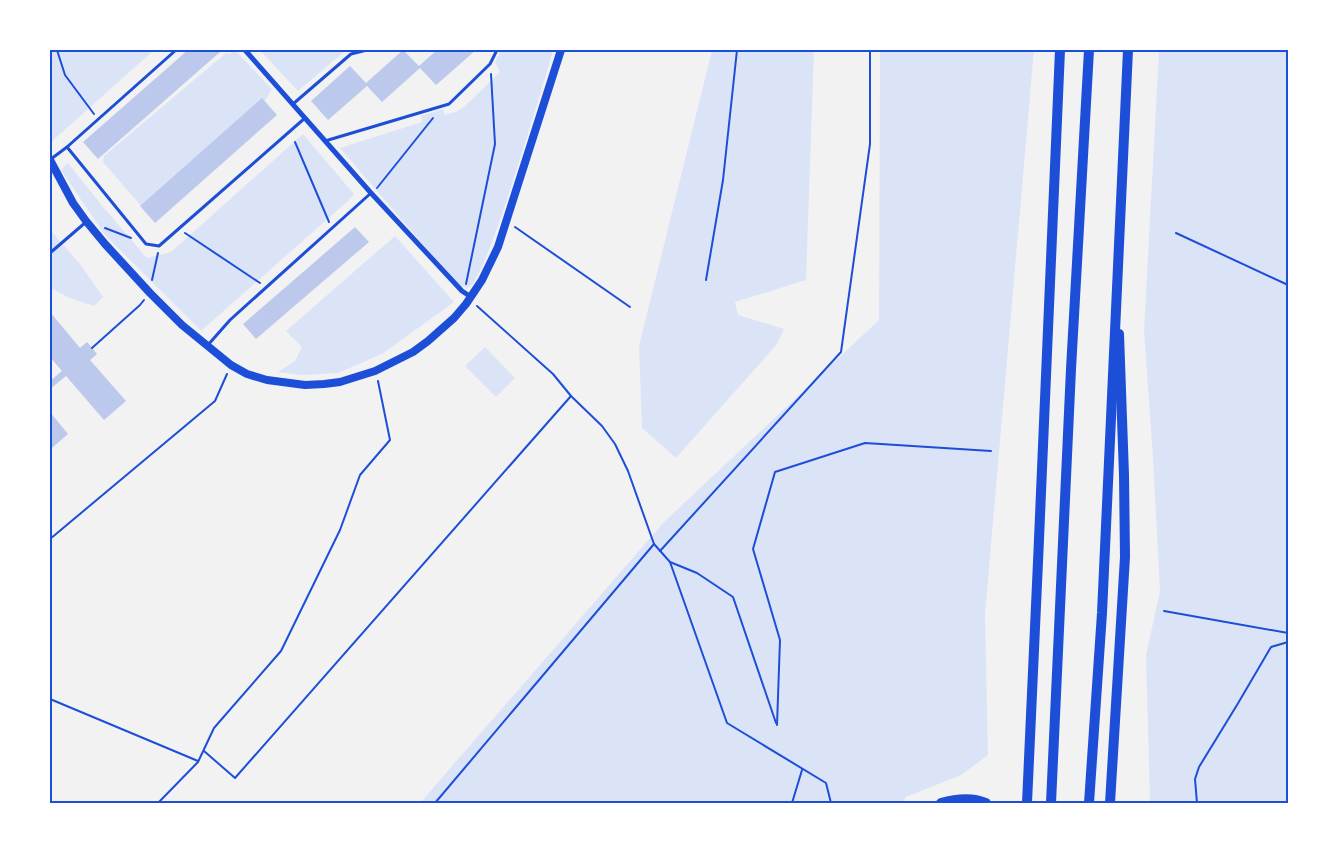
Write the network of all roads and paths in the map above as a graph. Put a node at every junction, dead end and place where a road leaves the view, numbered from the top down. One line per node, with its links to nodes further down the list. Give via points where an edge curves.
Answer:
1 (57, 50): 16 (path, via 65,75)
2 (176, 50): 16 (lane)
3 (245, 50): 13 (street)
4 (366, 50): 13 (lane, via 352,54)
5 (497, 50): 12 (lane)
6 (561, 50): 22 (street)
7 (738, 50): 30 (path, via 723,180)
8 (870, 50): 47 (path, via 870,144 841,352)
9 (1060, 50): 62 (main road)
10 (1089, 50): 63 (main road)
11 (1128, 50): 35 (main road)
12 (490, 64): 14 (lane); 33 (path, via 495,144 470,268)
13 (293, 104): 15 (street)
14 (449, 104): 17 (lane); 21 (path, via 430,121)
15 (305, 118): 17 (street); 24 (lane)
16 (98, 120): 19 (lane)
17 (326, 141): 21 (street)
18 (295, 142): 25 (path)
19 (68, 148): 20 (lane); 27 (lane)
20 (50, 160): 23 (street)
21 (372, 193): 25 (lane); 33 (street)
22 (507, 221): 36 (street, via 491,263); 38 (path)
23 (86, 222): 27 (path); 29 (lane); 34 (street)
24 (178, 229): 28 (lane); 32 (path)
25 (332, 229): 32 (lane)
26 (1176, 234): 31 (path)
27 (146, 244): 28 (lane)
28 (159, 246): 34 (path)
29 (50, 252)
30 (706, 280)
31 (1288, 285)
32 (266, 287): 39 (lane)
33 (462, 291): 36 (street)
34 (150, 293): 39 (street); 40 (path)
35 (1117, 293): 64 (main road, via 1102,614); 65 (main road, via 1125,557)
36 (471, 297): 37 (street)
37 (466, 304): 42 (street, via 428,342); 43 (path, via 472,308 477,306 553,374)
38 (630, 307)
39 (206, 346): 41 (street)
40 (92, 348)
41 (231, 365): 42 (street, via 267,380 305,385 340,382); 45 (path, via 214,402)
42 (376, 371): 53 (path, via 390,440 360,476 340,530 282,652 214,728)
43 (571, 396): 46 (path, via 602,426 615,444); 53 (path, via 235,778)
44 (991, 451): 48 (path, via 865,443 775,472 753,549 780,640 776,725 734,597 697,573)
45 (50, 539)
46 (654, 544): 47 (path); 57 (path)
47 (660, 552): 48 (path)
48 (670, 562): 55 (path, via 727,723)
49 (1164, 611): 50 (path)
50 (1288, 633)
51 (1288, 642): 66 (path, via 1271,647 1199,767 1195,780)
52 (50, 699): 54 (path)
53 (204, 751): 54 (path)
54 (198, 762): 56 (path)
55 (803, 769): 58 (path); 59 (path, via 826,784)
56 (158, 803)
57 (436, 803)
58 (792, 803)
59 (831, 803)
60 (940, 803): 61 (main road, via 964,799)
61 (986, 803)
62 (1027, 803)
63 (1051, 803)
64 (1089, 803)
65 (1111, 803)
66 (1197, 803)

